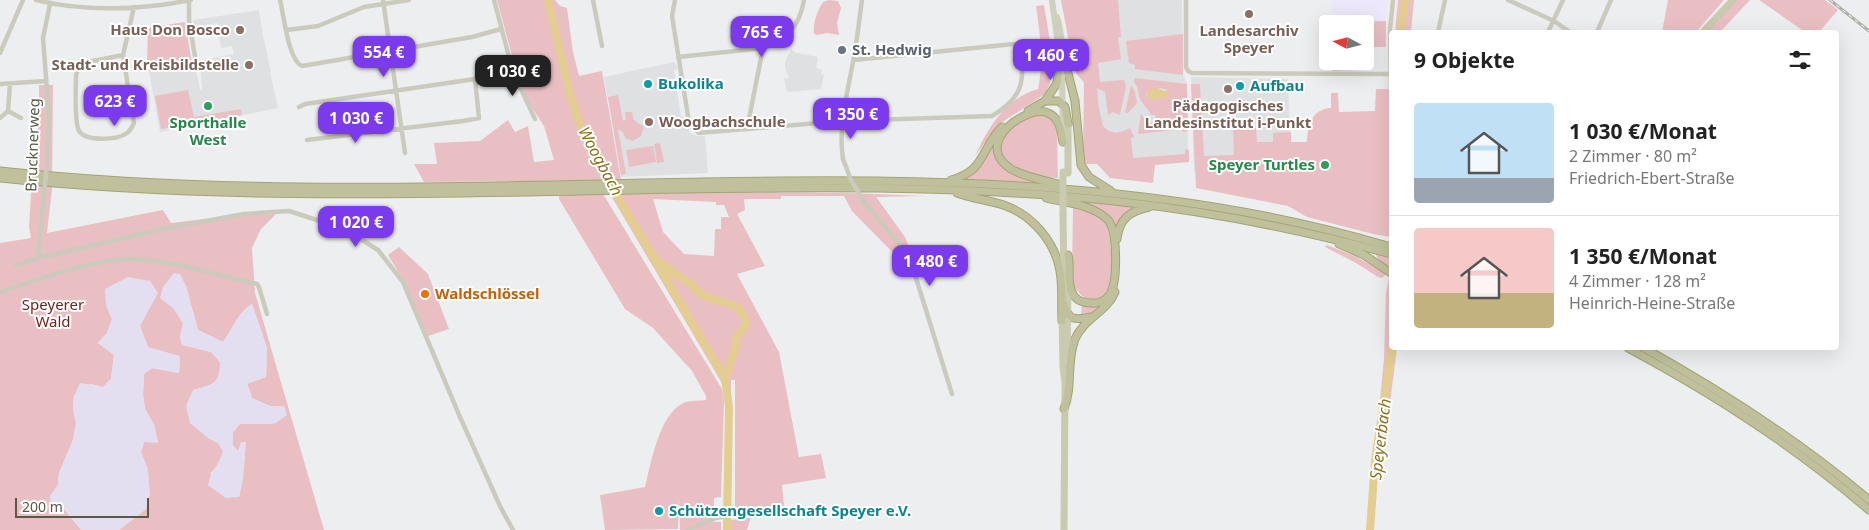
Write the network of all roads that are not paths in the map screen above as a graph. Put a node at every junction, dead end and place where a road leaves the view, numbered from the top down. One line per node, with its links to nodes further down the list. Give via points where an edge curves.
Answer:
1 (23, 0): 36 (street)
2 (36, 0): 21 (street)
3 (61, 0): 22 (street)
4 (190, 0): 23 (street); 41 (street)
5 (280, 0): 26 (street)
6 (409, 0): 20 (street)
7 (494, 0): 25 (street)
8 (593, 0): 33 (street)
9 (675, 0): 38 (street, via 672,16)
10 (804, 0): 34 (street, via 802,12 791,33)
11 (862, 0): 40 (street)
12 (1052, 0): 39 (main road)
13 (1186, 0): 43 (street, via 1188,72)
14 (1393, 0): 27 (street)
15 (1445, 0): 28 (street)
16 (1508, 0): 24 (street)
17 (1563, 0): 24 (street)
18 (1610, 0): 31 (street)
19 (1733, 0): 32 (main road)
20 (384, 2): 26 (street, via 318,26); 35 (street)
21 (50, 4): 22 (street); 45 (street, Brucknerweg, via 43,38)
22 (62, 6): 23 (street)
23 (134, 7): 37 (street)
24 (1554, 22): 29 (street); 30 (street)
25 (501, 29): 35 (street); 42 (street)
26 (287, 30): 35 (street, via 292,54 300,65)
27 (1390, 30)
28 (1438, 30)
29 (1549, 30)
30 (1567, 30)
31 (1598, 30)
32 (1706, 30)
33 (602, 46)
34 (763, 48): 38 (street); 59 (street)
35 (391, 51): 48 (street)
36 (0, 53)
37 (123, 55): 37 (street, via 134,116 132,128 121,136 103,139 85,136 77,126 77,71 88,62)
38 (678, 57): 59 (street, via 693,129 699,133)
39 (1062, 57): 49 (highway, via 1057,83); 50 (main road); 57 (main road); 72 (highway, via 1076,101 1080,165 1089,177)
40 (854, 60): 56 (street); 56 (street, via 1014,44 1020,47 1022,88 1006,107 992,116)
41 (196, 62)
42 (511, 67): 44 (street); 55 (street)
43 (1389, 74)
44 (475, 79): 48 (street); 58 (street, via 479,118)
45 (46, 81): 47 (street); 81 (street, Brucknerweg, bridge, via 49,117 47,164)
46 (0, 84): 47 (street)
47 (10, 84): 52 (street)
48 (395, 91): 51 (street); 58 (street)
49 (1046, 101): 50 (highway, via 1056,100); 66 (highway, via 1001,128 971,172)
50 (1063, 104): 57 (highway); 61 (main road)
51 (299, 107)
52 (8, 110): 53 (street); 54 (street)
53 (0, 118)
54 (20, 118)
55 (534, 119)
56 (842, 121): 59 (street); 92 (street, bridge, via 841,147 851,180 912,264)
57 (1068, 124): 64 (main road)
58 (401, 129): 60 (street); 62 (street)
59 (747, 129)
60 (307, 140)
61 (1064, 142): 64 (main road); 70 (highway, via 1054,116 1038,111 1004,131 997,142 997,152 1012,169)
62 (405, 153)
63 (0, 171): 67 (highway, via 108,181)
64 (1066, 172): 74 (main road, bridge)
65 (0, 178): 67 (highway, via 105,188 184,191)
66 (942, 182): 68 (highway, via 631,183); 70 (highway)
67 (410, 190): 68 (highway)
68 (428, 190): 69 (highway, via 818,187)
69 (947, 190): 71 (highway); 88 (highway, via 1008,206 1022,213 1044,234 1056,254)
70 (1080, 190): 72 (highway)
71 (1021, 193): 73 (highway); 80 (highway, via 1086,208 1102,215 1110,223 1115,241 1114,273 1112,289 1106,298 1098,303 1086,303 1074,296)
72 (1116, 193): 77 (highway, via 1244,212)
73 (1155, 206): 75 (highway, via 1234,217); 87 (highway, via 1132,212 1122,220 1117,239 1115,290 1111,301)
74 (1066, 215): 80 (main road); 85 (main road)
75 (1323, 236): 77 (highway); 83 (highway, via 1364,255)
76 (1389, 243): 77 (highway)
77 (1381, 245): 78 (highway); 79 (highway)
78 (1389, 247)
79 (1389, 252)
80 (1068, 255): 88 (main road)
81 (38, 258): 82 (street); 97 (street, via 163,229 244,214 288,211 326,223 362,240 378,250 403,282 460,418)
82 (16, 265)
83 (1389, 272)
84 (0, 292): 86 (street, via 105,262 152,260 257,284)
85 (1063, 298): 88 (highway)
86 (267, 314)
87 (1092, 317): 88 (highway); 91 (highway, via 1074,341)
88 (1065, 318): 91 (main road)
89 (1632, 350): 95 (highway, via 1757,424)
90 (1647, 350): 94 (highway, via 1745,407)
91 (1066, 367): 93 (highway, via 1067,402)
92 (952, 394)
93 (1064, 409): 99 (main road)
94 (1869, 500)
95 (1869, 510)
96 (722, 517): 98 (street)
97 (513, 530)
98 (687, 530)
99 (1064, 530)

